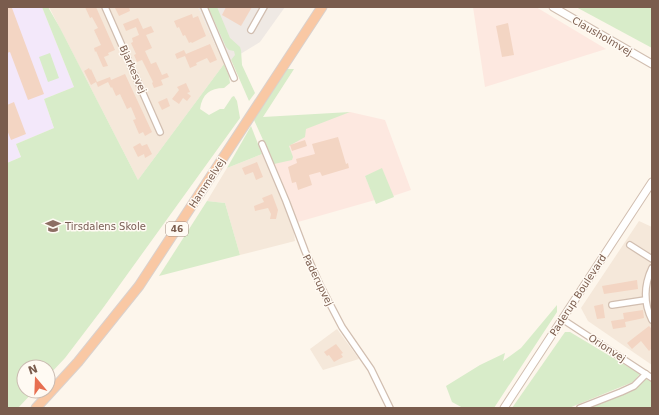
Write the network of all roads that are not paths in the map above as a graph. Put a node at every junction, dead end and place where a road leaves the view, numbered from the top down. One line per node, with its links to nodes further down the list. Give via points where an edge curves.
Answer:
1 (105, 7): 9 (street, Bjarkesvej)
2 (204, 7): 8 (street)
3 (264, 7): 6 (street)
4 (322, 7): 21 (highway, Hammelvej / 46, via 139,286 78,362)
5 (553, 7): 7 (street, Clausholmvej)
6 (251, 30)
7 (652, 64)
8 (234, 78)
9 (160, 132)
10 (262, 144): 22 (street, Paderupvej, via 320,285 342,327 371,369)
11 (652, 182): 18 (street, Paderup Boulevard)
12 (630, 245): 13 (street)
13 (652, 259)
14 (652, 268): 15 (street, via 648,277)
15 (646, 300): 16 (street); 17 (street)
16 (612, 306)
17 (651, 316)
18 (562, 319): 19 (street, Orionvej); 23 (street, Paderup Boulevard)
19 (646, 374): 20 (street, Orionvej); 24 (street, via 634,386)
20 (652, 378)
21 (36, 408)
22 (390, 408)
23 (504, 408)
24 (580, 408)

